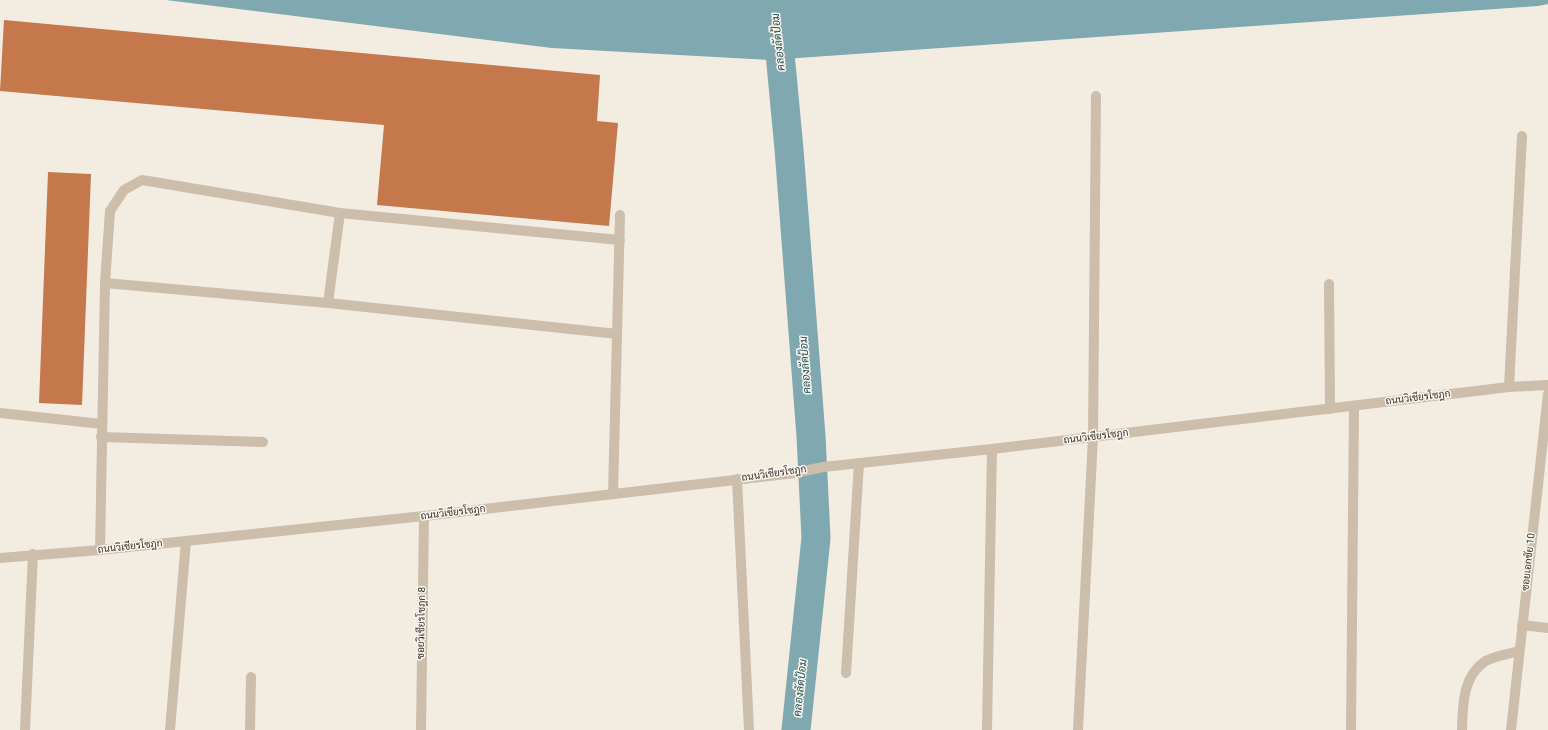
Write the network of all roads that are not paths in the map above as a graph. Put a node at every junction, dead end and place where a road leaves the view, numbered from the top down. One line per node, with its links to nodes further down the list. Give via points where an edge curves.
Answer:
1 (1096, 96): 18 (street)
2 (1522, 136): 11 (street)
3 (340, 213): 5 (street); 6 (street, via 142,180 124,190 110,211); 8 (street)
4 (620, 215): 5 (street)
5 (620, 240): 9 (street)
6 (105, 283): 8 (street); 16 (street)
7 (1329, 284): 14 (street)
8 (328, 303): 9 (street)
9 (617, 334): 23 (street)
10 (1548, 385): 11 (street, ถนนวิเชียรโชฎก)
11 (1509, 387): 13 (street, ถนนวิเชียรโชฎก)
12 (1548, 394): 29 (street, ซอยเอกชัย 10)
13 (1354, 406): 14 (street, ถนนวิเชียรโชฎก); 41 (street)
14 (1330, 409): 18 (street, ถนนวิเชียรโชฎก)
15 (0, 413): 16 (street)
16 (102, 424): 17 (street)
17 (101, 437): 19 (street); 26 (street)
18 (1092, 437): 20 (street, ถนนวิเชียรโชฎก); 40 (street)
19 (263, 442)
20 (992, 450): 21 (street, ถนนวิเชียรโชฎก); 39 (street)
21 (859, 463): 22 (street, ถนนวิเชียรโชฎก); 32 (street)
22 (737, 479): 23 (street, ถนนวิเชียรโชฎก); 38 (street)
23 (613, 494): 24 (street, ถนนวิเชียรโชฎก)
24 (424, 516): 25 (street, ถนนวิเชียรโชฎก); 37 (street, ซอยวิเชียรโชฎก 8)
25 (186, 541): 26 (street, ถนนวิเชียรโชฎก); 35 (street)
26 (100, 550): 27 (street, ถนนวิเชียรโชฎก)
27 (33, 554): 28 (street, ถนนวิเชียรโชฎก); 34 (street)
28 (0, 558)
29 (1522, 625): 30 (street); 31 (street, ซอยเอกชัย 10)
30 (1548, 628)
31 (1519, 651): 42 (street, via 1485,662 1469,678); 43 (street, ซอยเอกชัย 10)
32 (846, 673)
33 (251, 677): 36 (street)
34 (25, 730)
35 (170, 730)
36 (250, 730)
37 (420, 730)
38 (749, 730)
39 (987, 730)
40 (1078, 730)
41 (1351, 730)
42 (1462, 730)
43 (1511, 730)

